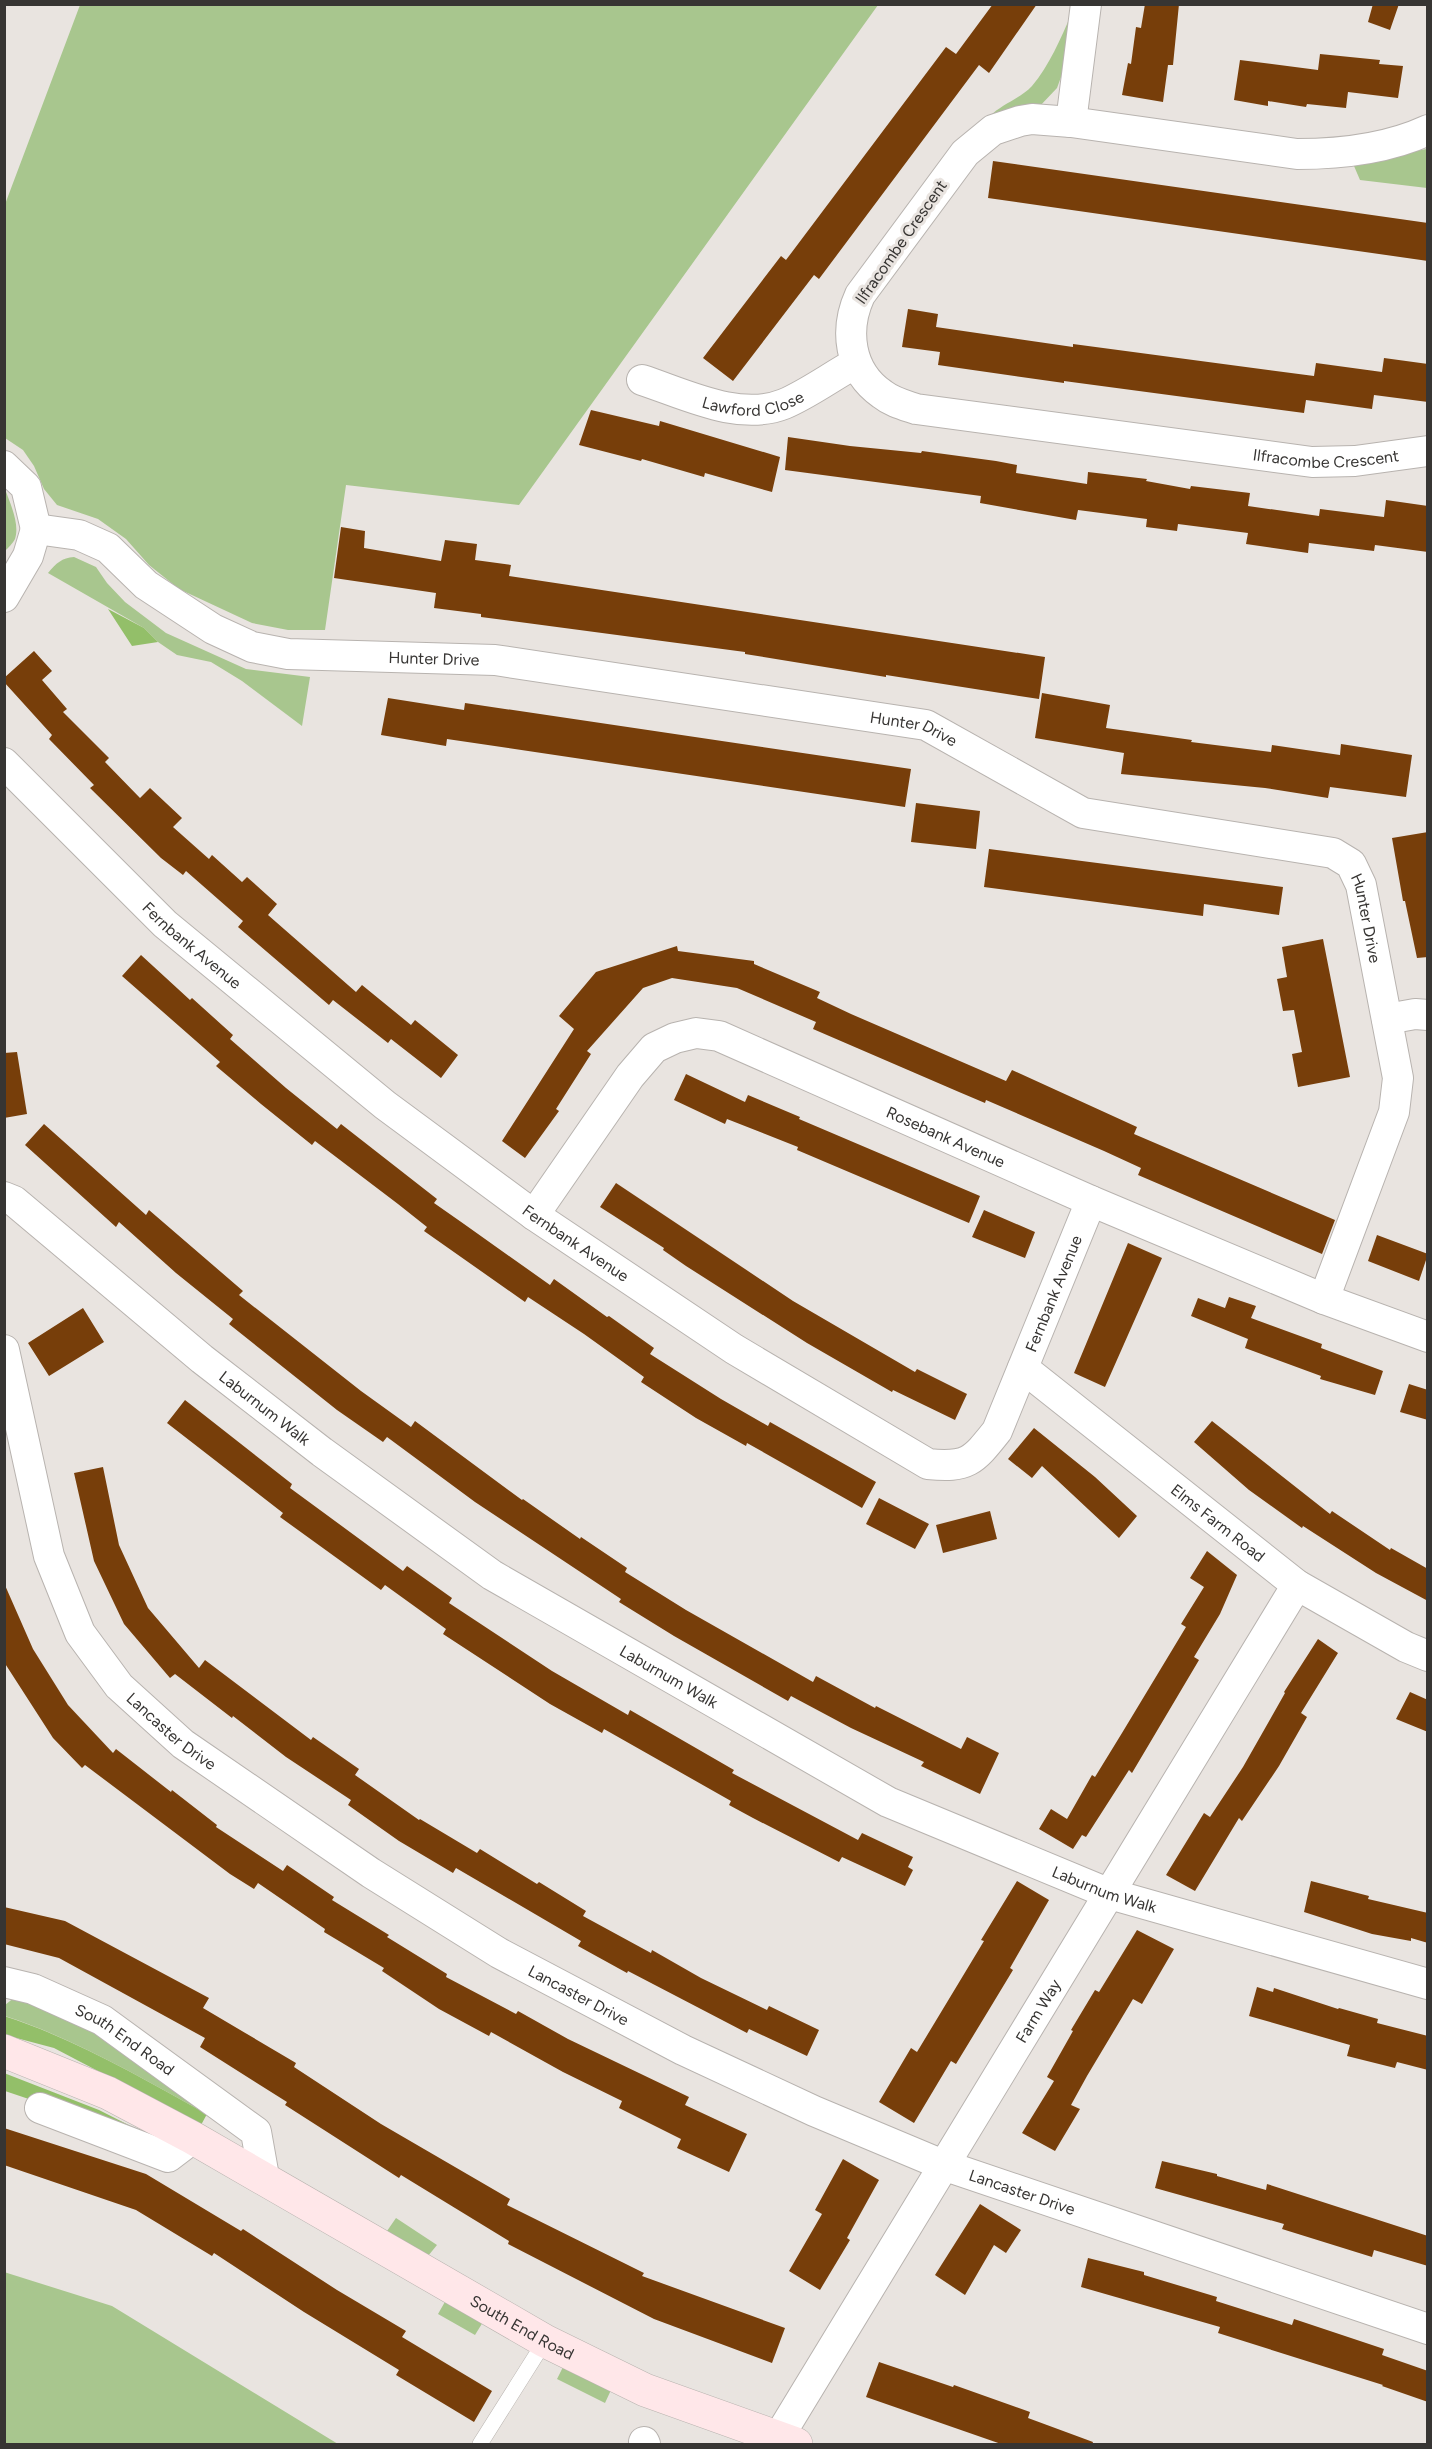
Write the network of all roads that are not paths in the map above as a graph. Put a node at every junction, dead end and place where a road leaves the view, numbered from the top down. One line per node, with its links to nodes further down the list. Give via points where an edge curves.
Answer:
1 (1086, 4): 2 (street)
2 (1071, 122): 3 (street, Ilfracombe Crescent, via 1297,154 1362,149); 4 (street, Ilfracombe Crescent, via 1032,118 1020,121 993,130 965,153 860,295 851,325)
3 (1428, 130)
4 (856, 363): 5 (street, Lawford Close, via 783,404 754,410 726,407); 6 (street, Ilfracombe Crescent, via 862,376 882,394 916,409 1312,462 1355,461)
5 (642, 380)
6 (1428, 451)
7 (4, 466): 8 (street, via 26,487)
8 (36, 529): 9 (street, via 28,556); 12 (street, Hunter Drive, via 79,535 108,548 146,585 213,629 252,646 288,654 495,660 926,725 1083,813 1333,853 1351,864 1360,885)
9 (4, 597)
10 (4, 763): 15 (street, Fernbank Avenue, via 165,924 385,1105)
11 (1428, 1015): 12 (street)
12 (1386, 1019): 16 (street, Hunter Drive, via 1398,1078 1394,1112)
13 (4, 1197): 22 (street, Laburnum Walk, via 14,1201 220,1374 492,1575 888,1802)
14 (1091, 1201): 15 (street, Rosebank Avenue, via 738,1043 696,1033 654,1048 642,1060); 16 (street, Rosebank Avenue); 19 (street, Fernbank Avenue)
15 (534, 1215): 19 (street, Fernbank Avenue, via 734,1349 928,1464 953,1466 977,1457 997,1431)
16 (1324, 1299): 17 (street, Rosebank Avenue)
17 (1428, 1337)
18 (4, 1350): 28 (street, Lancaster Drive, via 49,1557 80,1633 119,1686 183,1744 371,1873 499,1953 683,2050)
19 (1023, 1368): 20 (street, Elms Farm Road)
20 (1297, 1585): 21 (street, Elms Farm Road); 22 (street, Farm Way)
21 (1428, 1656)
22 (1110, 1894): 24 (street, Laburnum Walk); 28 (street, Farm Way)
23 (4, 1982): 29 (street, South End Road, via 33,1989 102,2020 256,2132)
24 (1428, 1984)
25 (8, 2052): 27 (street, South End Road, via 108,2093)
26 (40, 2109): 27 (street, via 168,2157)
27 (193, 2138): 29 (street, South End Road)
28 (943, 2165): 30 (street, Lancaster Drive); 32 (street, Farm Way)
29 (264, 2177): 31 (street, South End Road)
30 (1428, 2328)
31 (545, 2341): 32 (street, South End Road, via 645,2390); 33 (lane)
32 (787, 2441)
33 (480, 2445)

